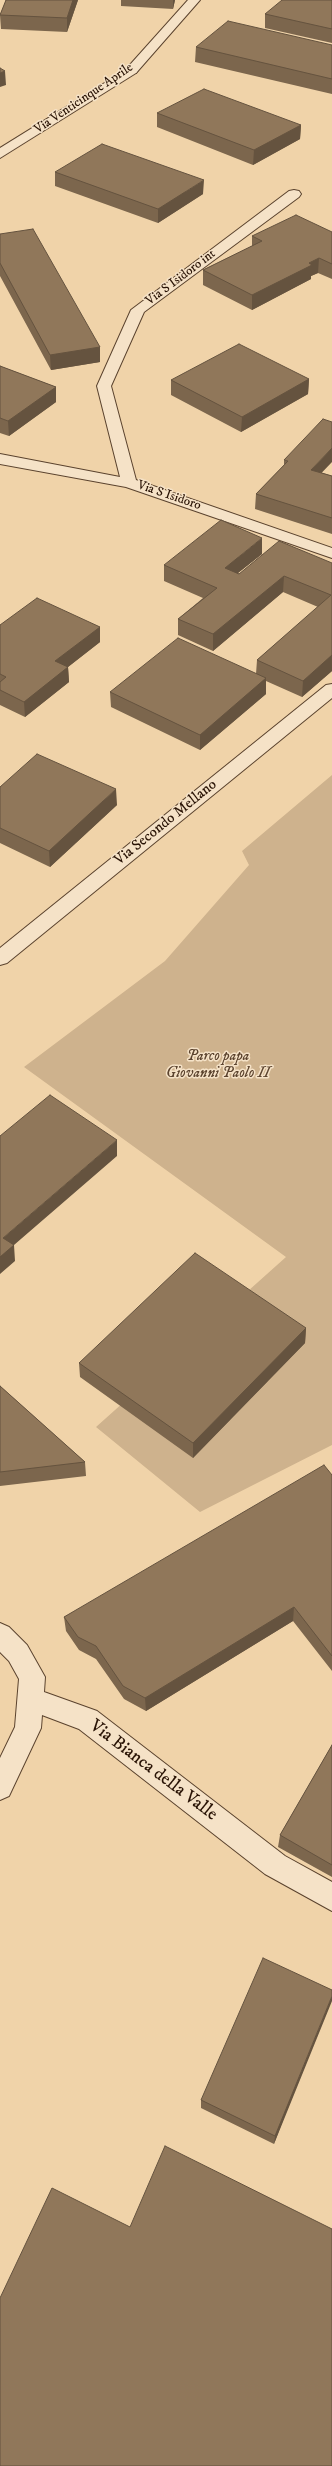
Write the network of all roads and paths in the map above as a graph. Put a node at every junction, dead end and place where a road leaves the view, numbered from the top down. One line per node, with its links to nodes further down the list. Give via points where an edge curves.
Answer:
1 (194, 0): 2 (street, Via Venticinque Aprile, via 132,70)
2 (0, 154)
3 (294, 194): 5 (street, Via S Isidoro int, via 138,310 104,386)
4 (0, 459): 5 (street, Via S Isidoro)
5 (129, 482): 6 (street, Via S Isidoro)
6 (332, 553)
7 (332, 689): 8 (street, Via Secondo Mellano)
8 (0, 958)
9 (0, 1635): 10 (street, via 18,1653 32,1677)
10 (30, 1699): 11 (street, via 28,1728); 12 (street, Via Bianca della Valle, via 88,1720 276,1865)
11 (0, 1787)
12 (332, 1897)

